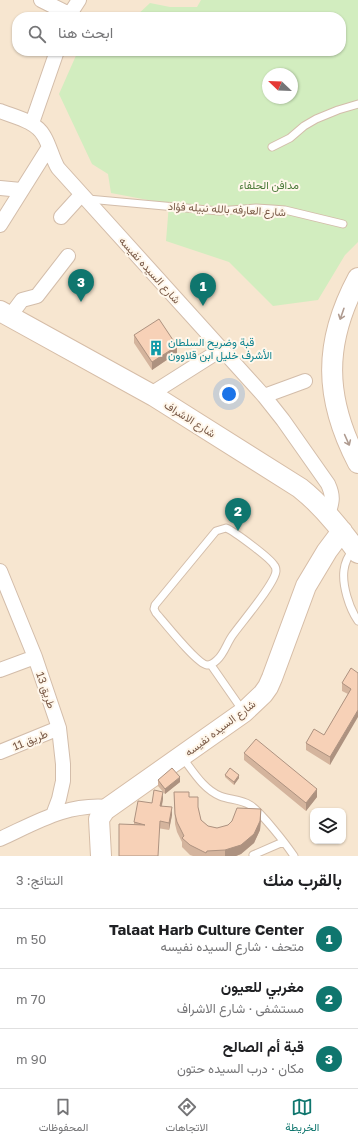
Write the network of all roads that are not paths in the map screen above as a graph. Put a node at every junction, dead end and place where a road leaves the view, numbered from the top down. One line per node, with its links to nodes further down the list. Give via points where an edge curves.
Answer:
1 (41, 0): 3 (street)
2 (79, 0): 4 (street)
3 (62, 12)
4 (72, 12)
5 (55, 56): 8 (street)
6 (358, 104): 10 (lane, via 316,119 290,138)
7 (0, 111): 8 (street)
8 (32, 123): 9 (street, شارع السيده نفيسه, via 44,136)
9 (48, 147): 12 (street); 13 (street, شارع السيده نفيسه, via 58,168)
10 (272, 147)
11 (0, 188): 12 (street)
12 (21, 190): 16 (street)
13 (83, 197): 14 (street); 15 (lane, شارع العارفه بالله نبيله فؤاد, via 219,211 256,208 285,210); 20 (street, شارع السيده نفيسه)
14 (61, 217)
15 (343, 224)
16 (0, 225)
17 (68, 256): 19 (street, via 37,296 22,300)
18 (358, 278): 24 (street, one-way to 24, via 340,318 332,367 339,418 344,435)
19 (5, 313): 22 (street, شارع الاشراف)
20 (222, 349): 22 (street); 23 (street, شارع السيده نفيسه)
21 (305, 381): 23 (street)
22 (151, 394): 25 (street, شارع الاشراف, via 300,488)
23 (264, 396): 25 (street, شارع السيده نفيسه, via 328,484 333,498)
24 (358, 463)
25 (328, 515): 26 (street, شارع الاشراف)
26 (342, 531): 27 (street, شارع الاشراف); 34 (street, شارع السيده نفيسه, via 306,586 268,687)
27 (356, 551): 30 (lane, via 345,565 344,578 350,604)
28 (0, 571): 29 (street, طريق 13)
29 (3, 587): 31 (street, طريق 13)
30 (358, 621)
31 (35, 657): 33 (street); 35 (street, طريق 13)
32 (211, 665): 32 (lane, via 219,659 236,630 266,592 276,572 274,564 244,538 226,528 216,532 154,609 201,663); 34 (lane)
33 (0, 670)
34 (244, 712): 37 (street, شارع السيده نفيسه)
35 (59, 728): 36 (street, طريق 11); 39 (street, طريق 13, via 63,781)
36 (0, 752)
37 (182, 757): 38 (street, شارع السيده نفيسه); 41 (lane, via 207,788 254,808)
38 (109, 807): 39 (street, via 81,807); 43 (street, شارع السيده نفيسه, via 99,819)
39 (53, 815): 40 (street)
40 (0, 839)
41 (283, 842): 42 (lane); 44 (lane)
42 (253, 855)
43 (101, 856)
44 (294, 856)

